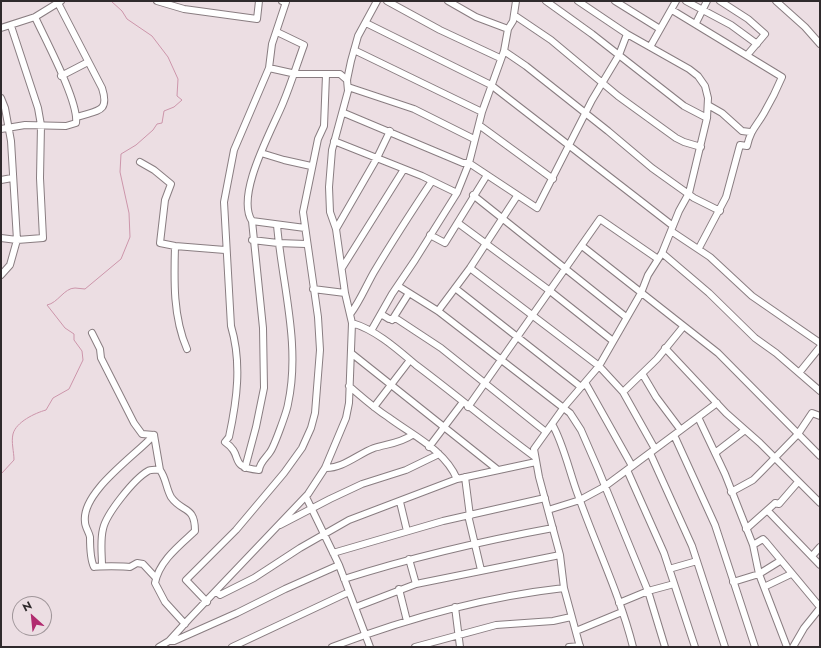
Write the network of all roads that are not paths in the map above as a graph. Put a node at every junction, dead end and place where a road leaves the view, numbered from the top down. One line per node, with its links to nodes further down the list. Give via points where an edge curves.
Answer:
1 (157, 1): 2 (street, via 184,8 257,19)
2 (259, 1)
3 (282, 1): 27 (street, via 286,2)
4 (377, 1): 21 (street)
5 (387, 1): 36 (street, via 440,30)
6 (448, 1): 25 (street, via 476,17)
7 (516, 1): 19 (street)
8 (546, 1): 35 (street)
9 (578, 1): 28 (street)
10 (615, 1): 26 (street)
11 (676, 1): 17 (street)
12 (686, 1): 18 (street)
13 (707, 1): 18 (street)
14 (720, 1): 29 (street, via 748,19 765,34)
15 (776, 1): 30 (street)
16 (59, 2): 20 (street); 37 (street)
17 (672, 10): 22 (street); 26 (street)
18 (702, 10): 22 (street); 29 (street, via 731,25)
19 (514, 16): 25 (street); 43 (street, via 551,40)
20 (35, 17): 23 (street); 41 (street)
21 (366, 23): 32 (street, via 358,36); 44 (street)
22 (696, 23): 34 (street)
23 (11, 26): 24 (street); 53 (street, via 38,108)
24 (1, 28)
25 (508, 29): 33 (street)
26 (660, 29): 31 (street)
27 (277, 32): 38 (street); 39 (street, via 304,45)
28 (627, 34): 31 (street); 35 (street)
29 (757, 44): 34 (street)
30 (820, 44)
31 (650, 47): 47 (street, via 698,76 705,86)
32 (354, 50): 42 (street); 48 (street)
33 (504, 51): 36 (street); 50 (street)
34 (748, 54): 58 (street, via 782,77 764,115)
35 (619, 55): 43 (street); 52 (street, via 684,106)
36 (500, 58): 44 (street)
37 (88, 62): 41 (street); 51 (street, via 106,100 100,110)
38 (268, 68): 39 (street); 96 (street, via 234,150 224,202)
39 (293, 73): 40 (street); 63 (street)
40 (326, 75): 42 (street, via 340,74); 67 (street, via 324,126 318,139)
41 (61, 76): 51 (street)
42 (347, 80): 45 (street)
43 (603, 83): 50 (street); 62 (street, via 676,138)
44 (491, 85): 48 (street); 61 (street)
45 (348, 87): 49 (street); 59 (street, via 414,109)
46 (1, 98): 55 (street)
47 (708, 105): 52 (street); 58 (street, via 722,112 742,131)
48 (482, 112): 54 (street)
49 (344, 113): 57 (street); 60 (street)
50 (586, 114): 61 (street); 75 (street, via 652,168)
51 (77, 117): 53 (street, via 76,123 66,126)
52 (707, 118): 62 (street)
53 (41, 125): 55 (street); 88 (street, via 40,178 44,238)
54 (479, 125): 59 (street); 71 (street)
55 (10, 128): 56 (street); 70 (street)
56 (1, 129)
57 (390, 132): 64 (street); 66 (street)
58 (750, 132): 78 (street, via 747,146 740,145)
59 (474, 139): 66 (street)
60 (334, 141): 64 (street); 84 (street, via 329,187 330,212)
61 (570, 146): 71 (street); 85 (street)
62 (701, 147): 75 (street)
63 (261, 153): 67 (street); 80 (street, via 256,162 248,196 247,214)
64 (377, 158): 68 (street); 84 (street)
65 (140, 162): 93 (street, via 171,184 165,200 160,242)
66 (469, 163): 69 (street); 74 (street)
67 (312, 166): 83 (street, via 303,212)
68 (404, 169): 73 (street); 98 (street)
69 (486, 175): 76 (street); 77 (street)
70 (12, 178): 72 (street); 88 (street)
71 (553, 179): 77 (street, via 537,208)
72 (1, 180)
73 (432, 181): 74 (street); 110 (street, via 390,244)
74 (457, 193): 86 (street)
75 (689, 193): 78 (street); 85 (street)
76 (473, 195): 79 (street); 81 (street)
77 (517, 196): 79 (street)
78 (720, 211): 95 (street)
79 (503, 220): 91 (street); 100 (street)
80 (252, 221): 82 (street); 89 (street)
81 (458, 223): 86 (street, via 445,244); 91 (street)
82 (277, 225): 83 (street); 90 (street)
83 (305, 228): 92 (street)
84 (336, 229): 98 (street)
85 (672, 229): 95 (street); 97 (street)
86 (430, 235): 102 (street)
87 (1, 238): 88 (street)
88 (17, 240): 101 (street, via 10,265)
89 (252, 240): 90 (street); 163 (street, via 263,328 264,388)
90 (278, 243): 92 (street); 163 (street, via 289,310 292,347 291,385 288,405 275,443 259,470)
91 (485, 243): 99 (street); 105 (street)
92 (306, 244): 104 (street)
93 (175, 246): 96 (street); 124 (street, via 174,280 177,312)
94 (582, 246): 97 (street, via 600,219); 100 (street); 108 (street)
95 (699, 248): 121 (street, via 752,296)
96 (225, 250): 163 (street, via 231,326 236,344 238,392 226,442 234,449 238,462)
97 (660, 256): 108 (street); 131 (street, via 709,293 755,338)
98 (342, 268): 106 (street)
99 (470, 268): 103 (street); 112 (street)
100 (565, 269): 105 (street); 113 (street)
101 (1, 275)
102 (398, 286): 107 (street); 111 (street)
103 (455, 288): 109 (street); 119 (street)
104 (313, 289): 106 (street); 215 (street, via 320,350 317,397 311,428 302,448 284,473 236,530 186,580)
105 (550, 291): 112 (street); 120 (street)
106 (345, 293): 110 (street)
107 (409, 293): 109 (street); 114 (street)
108 (641, 293): 113 (street); 116 (street)
109 (438, 311): 128 (street)
110 (351, 313): 115 (street)
111 (381, 314): 114 (street); 117 (street)
112 (534, 315): 119 (street); 130 (street)
113 (626, 317): 120 (street)
114 (392, 320): 133 (street, via 397,320 442,348)
115 (352, 323): 117 (street); 125 (street)
116 (683, 327): 123 (street); 151 (street, via 722,357)
117 (371, 331): 127 (street)
118 (92, 333): 152 (street, via 100,349 101,358 134,423 142,434)
119 (517, 337): 128 (street); 136 (street)
120 (613, 341): 130 (street)
121 (820, 342)
122 (820, 347): 126 (street)
123 (665, 348): 132 (street); 140 (street)
124 (187, 349)
125 (350, 353): 134 (street); 135 (street)
126 (814, 356): 129 (street); 131 (street)
127 (410, 360): 134 (street); 139 (street)
128 (502, 360): 133 (street); 143 (street)
129 (820, 360)
130 (599, 366): 136 (street); 138 (street)
131 (799, 373): 137 (street)
132 (643, 375): 138 (street); 148 (street)
133 (486, 382): 142 (street); 150 (street)
134 (392, 384): 141 (street); 147 (street)
135 (349, 386): 141 (street); 164 (street, via 346,418)
136 (581, 387): 143 (street); 165 (street, via 586,384 588,387)
137 (820, 391)
138 (623, 392): 156 (street)
139 (463, 402): 142 (street); 147 (street)
140 (717, 403): 145 (street); 149 (street)
141 (374, 407): 153 (street)
142 (468, 407): 162 (street)
143 (564, 407): 146 (street); 171 (street, via 581,430)
144 (820, 416): 151 (street, via 812,413)
145 (698, 417): 148 (street); 158 (street)
146 (552, 424): 150 (street); 175 (street)
147 (444, 426): 155 (street); 167 (street)
148 (680, 428): 154 (street)
149 (745, 430): 158 (street); 161 (street)
150 (546, 432): 162 (street, via 534,449)
151 (798, 434): 160 (street); 161 (street)
152 (154, 435): 166 (street); 198 (street, via 109,476 98,488 88,506 84,523 89,535 92,563 94,568)
153 (412, 435): 155 (street); 164 (street, via 370,450 341,465)
154 (674, 435): 156 (street); 205 (street, via 710,511)
155 (429, 446): 159 (street)
156 (656, 449): 157 (street)
157 (650, 453): 165 (street); 194 (street)
158 (715, 453): 172 (street)
159 (439, 454): 169 (street, via 453,469); 178 (street, via 406,470 362,484)
160 (820, 456)
161 (774, 458): 170 (street); 172 (street, via 753,480)
162 (535, 460): 167 (street); 174 (street)
163 (245, 468)
164 (325, 468): 173 (street)
165 (630, 468): 171 (street); 199 (street)
166 (160, 470): 198 (street, via 149,470 143,474 130,486 111,513 103,528); 203 (street, via 172,497 190,512 195,531 173,552)
167 (498, 470): 168 (street)
168 (465, 476): 169 (street); 181 (street)
169 (457, 479): 176 (street)
170 (798, 482): 177 (street); 180 (street, via 779,504 775,503)
171 (604, 487): 175 (street); 212 (street)
172 (731, 492): 184 (street)
173 (306, 496): 178 (street); 183 (street)
174 (545, 498): 179 (street); 181 (street)
175 (580, 500): 179 (street); 216 (street)
176 (400, 502): 185 (street); 186 (street, via 349,520)
177 (820, 503)
178 (312, 508): 183 (street); 186 (street)
179 (548, 510): 182 (street)
180 (768, 511): 184 (street); 192 (street)
181 (469, 515): 185 (street); 187 (street)
182 (553, 528): 187 (street); 191 (street)
183 (273, 529): 211 (street)
184 (746, 529): 188 (street)
185 (407, 531): 190 (street)
186 (325, 534): 190 (street); 211 (street, via 254,578 220,595)
187 (475, 542): 193 (street); 200 (street)
188 (753, 545): 195 (street, via 763,539); 201 (street)
189 (820, 547): 192 (street)
190 (333, 553): 196 (street)
191 (560, 555): 200 (street); 209 (street)
192 (812, 556): 197 (street)
193 (409, 559): 204 (street); 206 (street)
194 (697, 561): 199 (street); 239 (street)
195 (780, 561): 201 (street); 202 (street)
196 (339, 565): 204 (street); 227 (street, via 237,614)
197 (820, 565)
198 (102, 566): 203 (street, via 130,567 137,563 143,564)
199 (669, 569): 207 (street)
200 (482, 570): 206 (street)
201 (759, 574): 205 (street); 208 (street)
202 (791, 574): 208 (street); 214 (street)
203 (156, 578): 223 (street, via 165,602)
204 (344, 579): 213 (street)
205 (733, 582): 240 (street)
206 (416, 584): 210 (street)
207 (674, 584): 212 (street); 238 (street)
208 (764, 587): 241 (street)
209 (564, 588): 218 (street, via 522,592); 221 (street)
210 (399, 589): 217 (street); 222 (street)
211 (216, 591): 215 (street)
212 (648, 591): 216 (street); 237 (street)
213 (349, 592): 217 (street); 230 (street)
214 (818, 599): 219 (street)
215 (207, 602): 223 (street)
216 (618, 603): 220 (street)
217 (356, 607): 225 (street)
218 (455, 607): 222 (street); 226 (street)
219 (820, 608): 242 (street)
220 (622, 612): 224 (street); 236 (street)
221 (571, 617): 224 (street); 226 (street, via 553,621 496,625)
222 (407, 620): 225 (street)
223 (185, 624): 227 (street)
224 (576, 631): 228 (street)
225 (366, 634): 231 (street); 232 (street)
226 (458, 635): 233 (street); 234 (street)
227 (169, 641): 229 (street)
228 (580, 646): 235 (street)
229 (159, 647)
230 (232, 647)
231 (332, 647)
232 (370, 647)
233 (415, 647)
234 (460, 647)
235 (569, 647)
236 (633, 647)
237 (665, 647)
238 (695, 647)
239 (725, 647)
240 (755, 647)
241 (787, 647)
242 (793, 647)

